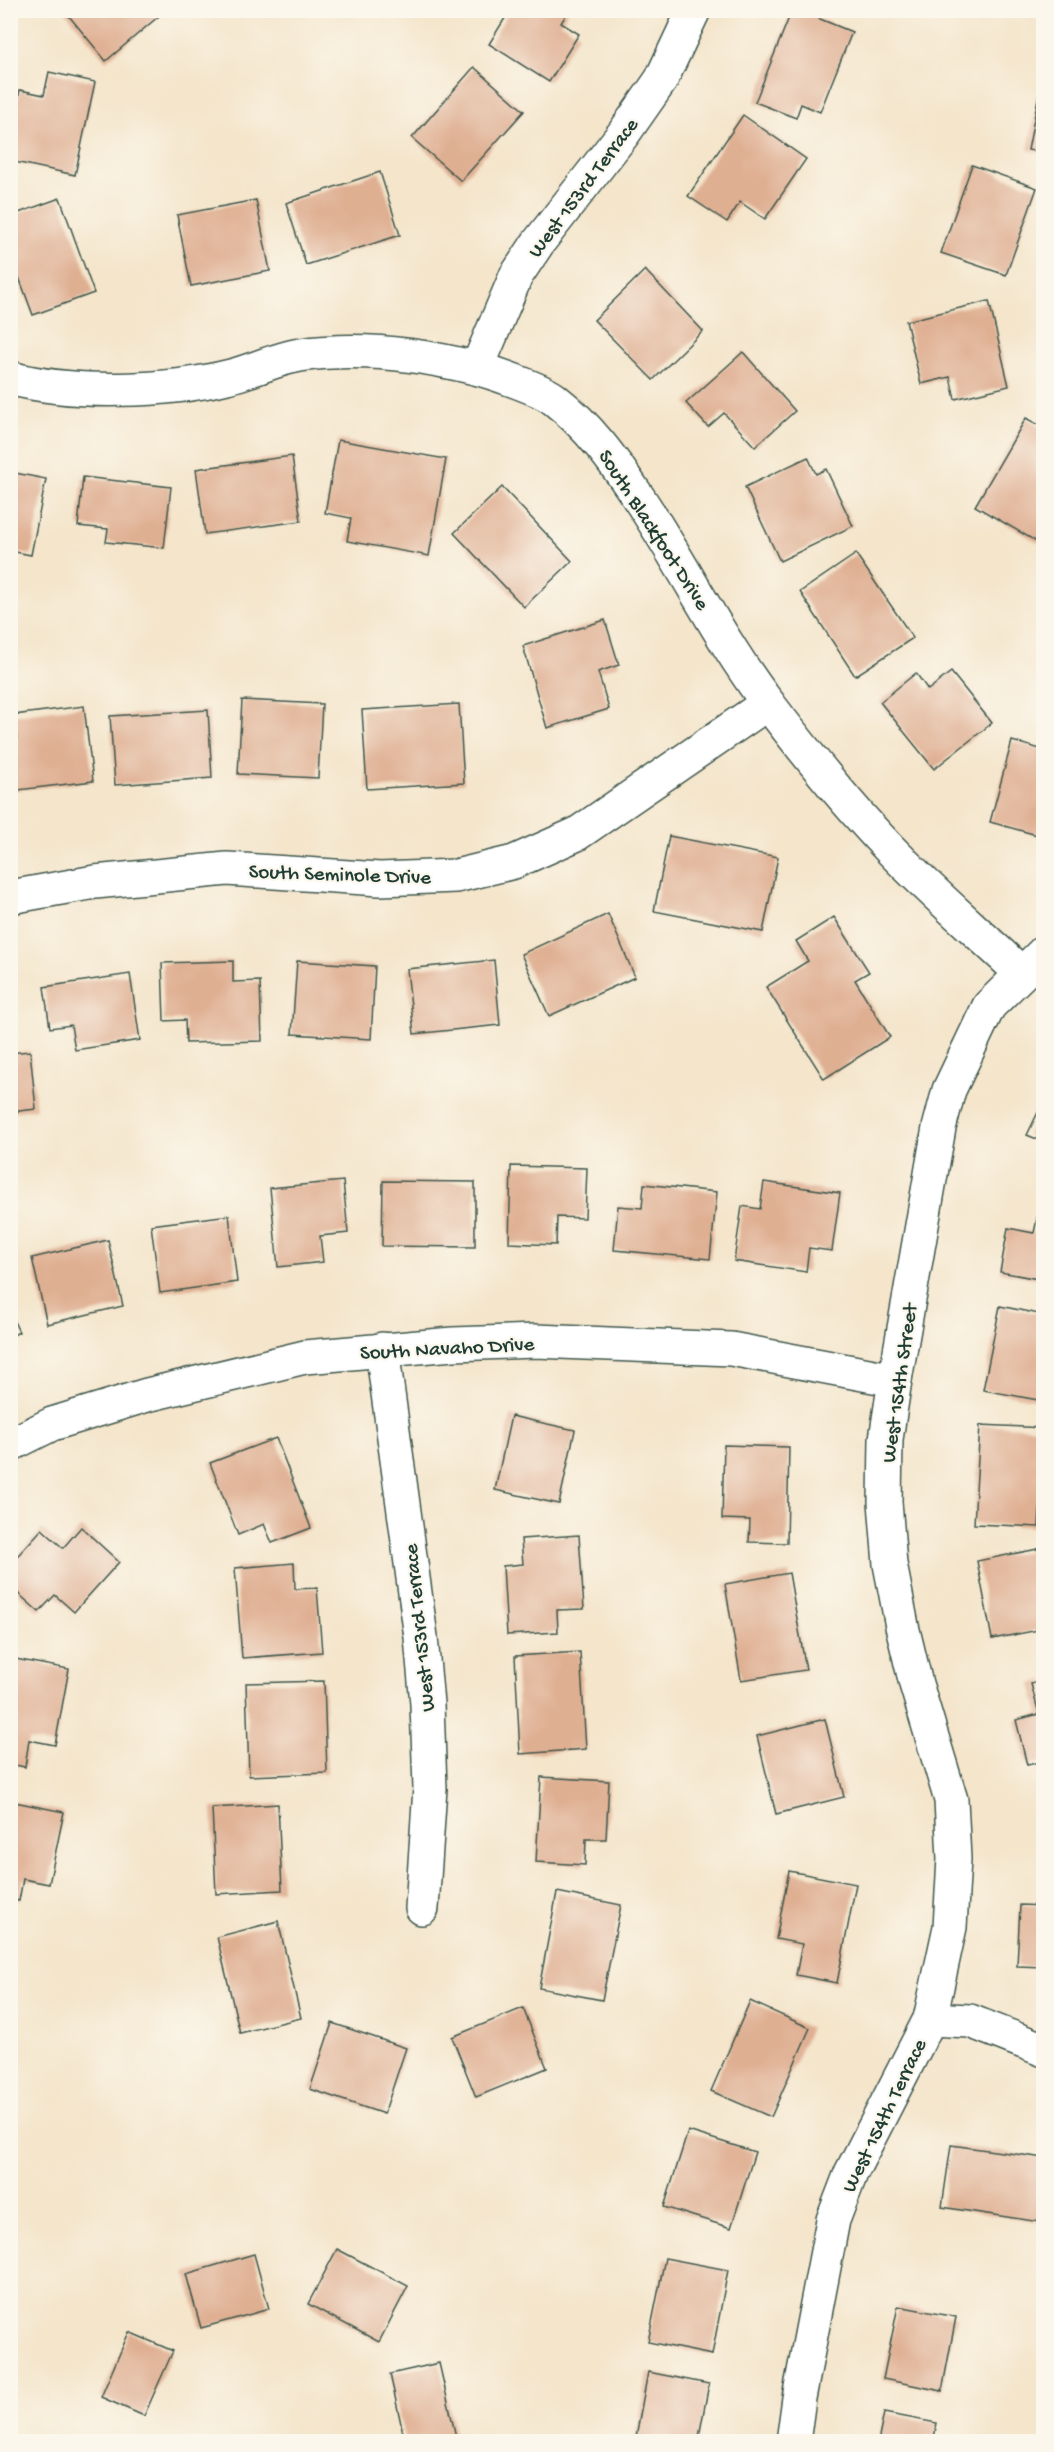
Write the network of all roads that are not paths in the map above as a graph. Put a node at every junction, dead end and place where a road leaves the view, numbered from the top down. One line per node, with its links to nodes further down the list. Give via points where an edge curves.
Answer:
1 (694, 10): 2 (street, West 153rd Terrace, via 661,80 516,276)
2 (477, 368): 3 (street, South Blackfoot Drive, via 403,355 351,352 297,356 229,376 156,388 84,388); 4 (street, South Blackfoot Drive, via 551,396 608,451 669,544 737,660)
3 (10, 378)
4 (768, 703): 5 (street, South Seminole Drive, via 577,834 514,862 456,876 380,879 227,869 126,878); 6 (street, South Blackfoot Drive, via 891,850)
5 (10, 897)
6 (1032, 962): 8 (street, West 154th Street, via 989,1006 949,1090)
7 (382, 1349): 8 (street, South Navaho Drive, via 536,1341 731,1349); 9 (street, South Navaho Drive, via 305,1357 147,1395 51,1424); 10 (street, West 153rd Terrace, via 422,1637 427,1704 430,1788)
8 (895, 1380): 11 (street, West 154th Street, via 886,1439 890,1564 916,1684 951,1800 954,1859 950,1928)
9 (10, 1445)
10 (422, 1908)
11 (930, 2019): 12 (street, West 154th Terrace, via 970,2021); 13 (street, West 154th Terrace, via 851,2173 833,2220)
12 (1044, 2050)
13 (793, 2442)

